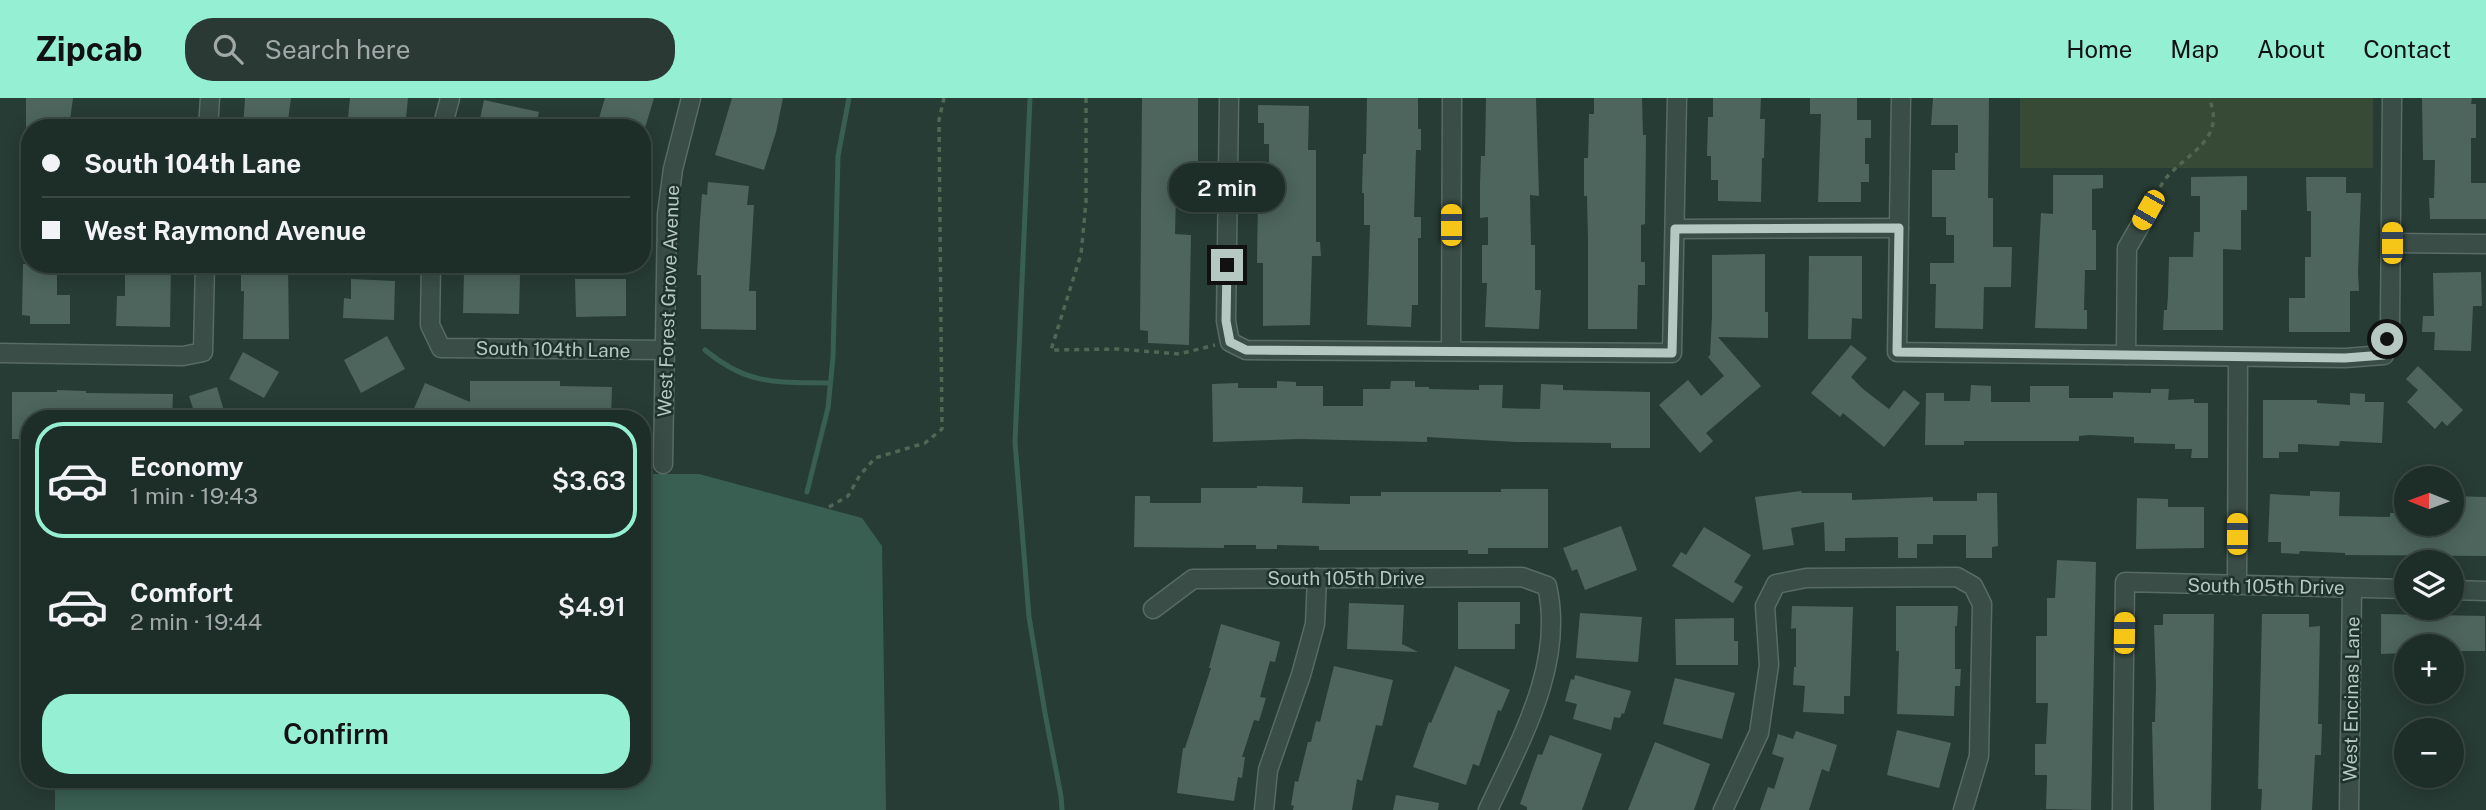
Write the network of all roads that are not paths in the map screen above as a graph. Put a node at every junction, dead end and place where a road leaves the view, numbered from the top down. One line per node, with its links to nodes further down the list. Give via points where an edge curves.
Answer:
1 (210, 98): 9 (street)
2 (450, 98): 10 (street)
3 (691, 98): 18 (street, West Forest Grove Avenue, via 667,214)
4 (1229, 98): 19 (street, via 1226,321 1230,342 1246,350)
5 (1452, 98): 19 (street)
6 (1677, 98): 13 (street)
7 (1901, 98): 12 (street)
8 (2392, 98): 14 (street)
9 (209, 119)
10 (444, 119)
11 (2148, 210): 21 (street, via 2127,248)
12 (1899, 228): 13 (street); 21 (street, via 1897,352)
13 (1675, 229): 19 (street, via 1672,353)
14 (2392, 243): 15 (street); 22 (street, via 2384,355)
15 (2486, 244)
16 (205, 273): 20 (street, via 203,352 183,356)
17 (431, 273): 18 (street, South 104th Lane, via 429,325 441,348)
18 (665, 350): 23 (street, West Forest Grove Avenue)
19 (1451, 351)
20 (0, 354)
21 (2126, 355): 22 (street)
22 (2238, 356): 25 (street)
23 (663, 464)
24 (1317, 578): 30 (street, South 105th Drive, via 1194,579); 31 (street, via 1315,624 1268,770); 32 (street, South 105th Drive, via 1522,577 1548,586 1553,610 1548,668)
25 (2236, 585): 26 (street, South 105th Drive); 35 (street, South 105th Drive, via 2125,582)
26 (2352, 588): 27 (street, South 105th Drive); 36 (street, West Encinas Lane)
27 (2394, 589)
28 (2464, 590): 29 (street)
29 (2486, 591)
30 (1153, 609)
31 (1264, 810)
32 (1489, 810)
33 (1723, 810): 34 (street, via 1759,733 1769,665 1765,607 1776,584 1806,578 1956,578 1973,586 1982,604 1979,755)
34 (1963, 810)
35 (2122, 810)
36 (2349, 810)

